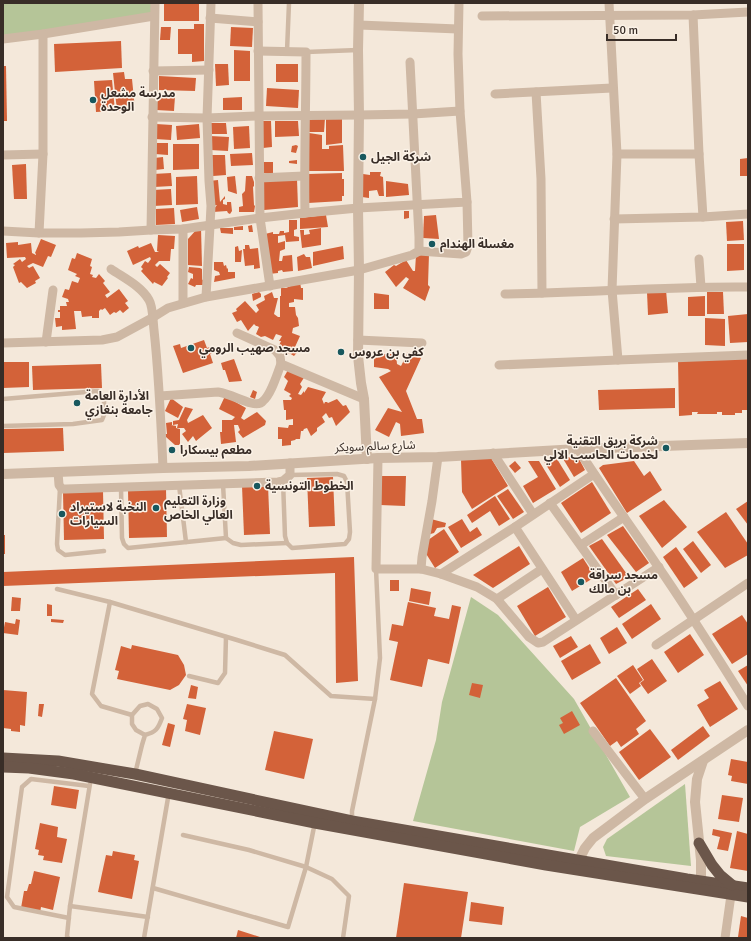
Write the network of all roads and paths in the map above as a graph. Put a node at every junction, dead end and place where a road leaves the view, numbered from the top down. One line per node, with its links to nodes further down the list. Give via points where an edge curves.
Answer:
1 (155, 3): 10 (street)
2 (211, 3): 13 (street)
3 (258, 3): 14 (street)
4 (289, 3): 21 (lane)
5 (359, 3): 15 (street)
6 (458, 3): 16 (street)
7 (609, 3): 12 (street)
8 (748, 12): 9 (street)
9 (693, 15): 12 (street); 38 (street)
10 (154, 16): 17 (street); 25 (street)
11 (482, 16): 12 (street)
12 (609, 16): 26 (street)
13 (210, 18): 14 (street); 24 (street)
14 (258, 22): 20 (street)
15 (359, 24): 16 (street); 19 (street)
16 (458, 29): 29 (street)
17 (43, 34): 18 (street); 36 (street)
18 (3, 39)
19 (358, 50): 22 (lane); 32 (street)
20 (258, 51): 21 (street); 33 (street)
21 (287, 52): 22 (street)
22 (306, 52): 31 (street)
23 (410, 62): 30 (street)
24 (209, 70): 25 (street); 35 (street)
25 (153, 71): 34 (street)
26 (612, 88): 27 (street); 37 (street)
27 (536, 92): 28 (street); 64 (street)
28 (495, 94)
29 (460, 111): 30 (street); 42 (street)
30 (413, 114): 32 (street); 43 (street)
31 (306, 115): 32 (street); 33 (street); 40 (street)
32 (359, 115): 44 (street)
33 (258, 116): 35 (street); 41 (street)
34 (152, 117): 35 (street); 52 (street)
35 (207, 118): 50 (street)
36 (43, 154): 39 (street); 54 (street)
37 (617, 154): 38 (street); 49 (street)
38 (699, 154): 47 (street)
39 (3, 155)
40 (304, 176): 41 (street); 45 (street)
41 (259, 178): 48 (street)
42 (467, 202): 43 (street); 55 (street, via 466,252 461,254)
43 (417, 205): 44 (street); 55 (street)
44 (358, 208): 45 (street); 58 (street)
45 (304, 213): 48 (street)
46 (748, 214): 47 (street)
47 (703, 217): 49 (street)
48 (260, 218): 50 (street); 59 (street)
49 (614, 219): 63 (street)
50 (210, 226): 51 (street); 66 (street)
51 (183, 229): 52 (street); 67 (street)
52 (151, 230): 54 (street)
53 (3, 231): 54 (street)
54 (39, 233)
55 (419, 251): 58 (street)
56 (699, 260): 60 (street)
57 (111, 269): 68 (street, via 144,294 150,302)
58 (359, 270): 59 (street); 70 (street)
59 (270, 286): 66 (street)
60 (701, 287): 61 (street); 63 (street)
61 (748, 287)
62 (53, 290): 71 (street)
63 (612, 290): 64 (street); 75 (street)
64 (542, 293): 65 (street)
65 (505, 294)
66 (206, 297): 67 (street)
67 (183, 303): 68 (street, via 168,308)
68 (152, 318): 71 (street, via 110,339); 78 (street)
69 (237, 333): 76 (street, via 275,350)
70 (358, 340): 73 (street); 80 (street)
71 (46, 342): 72 (street)
72 (3, 343)
73 (422, 343)
74 (748, 355): 75 (street)
75 (618, 360): 77 (street)
76 (282, 364): 78 (street, via 269,393 263,402 258,404 218,392); 80 (street)
77 (499, 366)
78 (160, 396): 89 (street)
79 (3, 399): 81 (lane, via 98,391 104,399 102,420)
80 (364, 399): 87 (street)
81 (3, 426)
82 (748, 443): 83 (street, شارع سالم سويكر)
83 (578, 449): 84 (street, شارع سالم سويكر); 92 (street)
84 (493, 453): 85 (street, شارع سالم سويكر); 99 (street)
85 (438, 457): 86 (street, شارع سالم سويكر); 109 (street)
86 (378, 458): 87 (street, شارع سالم سويكر); 108 (street)
87 (367, 459): 88 (street, شارع سالم سويكر)
88 (290, 463): 89 (street, شارع سالم سويكر); 93 (street)
89 (163, 468): 90 (street, شارع سالم سويكر)
90 (58, 472): 91 (street, شارع سالم سويكر); 96 (street)
91 (3, 474)
92 (594, 474): 98 (street); 100 (street)
93 (286, 478): 94 (street); 104 (lane); 104 (lane, via 336,474 344,476 347,482 350,532 345,544 292,548)
94 (223, 484): 95 (street); 102 (lane)
95 (179, 485): 97 (street); 103 (lane)
96 (60, 486): 97 (street, via 62,489); 106 (lane, via 58,550 65,555)
97 (121, 487): 103 (lane, via 122,538 128,548)
98 (550, 503): 99 (street); 105 (street)
99 (533, 514): 101 (street)
100 (624, 517): 105 (street); 107 (street)
101 (514, 527): 110 (street); 111 (street)
102 (226, 538): 103 (lane); 104 (lane, via 241,545)
103 (186, 542)
104 (287, 543)
105 (581, 545): 114 (street)
106 (104, 551)
107 (658, 567): 114 (street); 118 (street)
108 (376, 569): 109 (street); 122 (lane, via 380,658)
109 (421, 569): 111 (street)
110 (542, 569): 115 (street); 117 (street)
111 (441, 574): 115 (street, via 477,587)
112 (748, 583): 118 (street)
113 (57, 589): 116 (lane)
114 (616, 595): 117 (street)
115 (497, 598): 117 (street, via 528,637 538,642 543,642)
116 (110, 602): 119 (lane); 124 (lane, via 92,694 101,706)
117 (576, 620)
118 (694, 620): 120 (street); 123 (street)
119 (226, 636): 121 (lane, via 225,673 218,683); 122 (lane, via 284,655 331,696)
120 (656, 645)
121 (189, 676)
122 (375, 699): 137 (lane)
123 (748, 706)
124 (132, 715): 127 (lane, via 132,724); 127 (lane, via 140,706 148,704 157,710 162,718 158,728)
125 (748, 730): 129 (street)
126 (594, 731): 135 (street)
127 (145, 735): 131 (lane)
128 (3, 758): 131 (highway, via 58,761)
129 (703, 761): 135 (street); 139 (street, via 697,779 695,802)
130 (3, 767): 136 (highway, via 74,774)
131 (135, 774): 136 (highway)
132 (90, 780): 133 (lane)
133 (90, 786): 147 (lane); 149 (lane, via 31,779 22,787 7,897 14,907)
134 (168, 798): 143 (lane)
135 (645, 799): 140 (street, via 593,838)
136 (316, 818): 137 (highway); 140 (highway, via 546,865); 141 (lane)
137 (352, 821): 140 (highway)
138 (183, 835): 141 (lane, via 249,850)
139 (699, 843): 142 (street); 145 (highway, via 712,865)
140 (576, 865): 142 (highway, via 621,878)
141 (306, 867): 143 (lane, via 288,927); 152 (lane, via 332,879 349,896)
142 (701, 886): 145 (highway)
143 (153, 888): 148 (lane)
144 (748, 888): 145 (highway)
145 (732, 890): 146 (highway); 153 (street)
146 (748, 897)
147 (70, 906): 148 (lane); 149 (lane)
148 (148, 917): 151 (lane)
149 (69, 918): 150 (lane)
150 (68, 938)
151 (144, 938)
152 (343, 938)
153 (725, 938)

